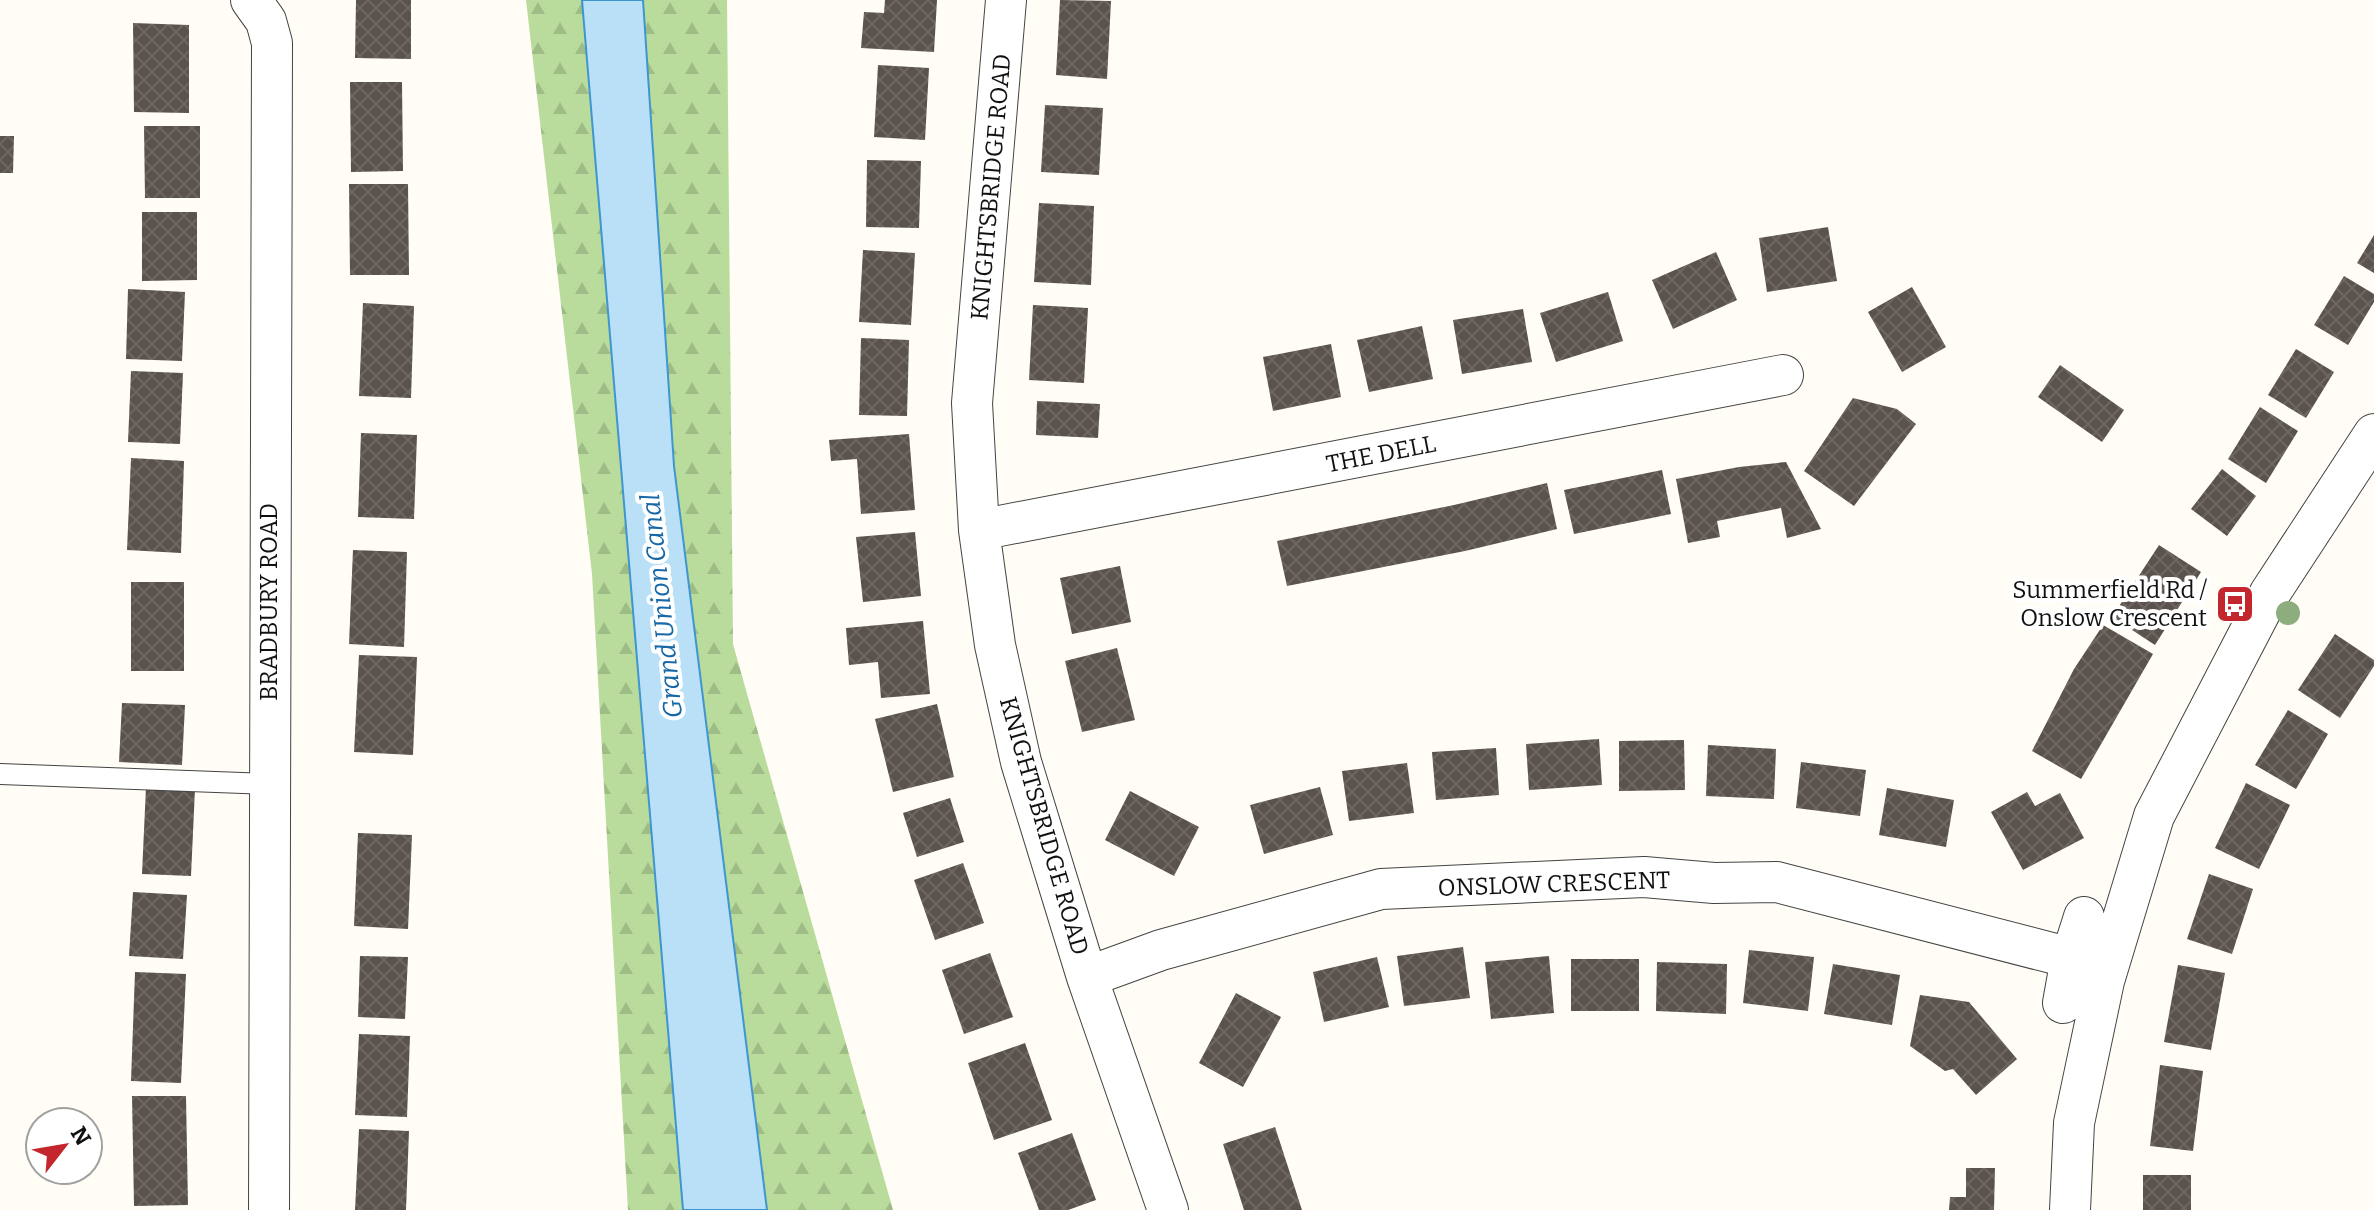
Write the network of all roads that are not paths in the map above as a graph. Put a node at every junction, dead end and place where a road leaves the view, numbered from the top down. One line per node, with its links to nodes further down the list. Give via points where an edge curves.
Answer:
1 (251, 0): 7 (street, BRADBURY ROAD, via 266,21 272,43)
2 (1006, 0): 5 (street, KNIGHTSBRIDGE ROAD, via 972,403)
3 (1783, 375): 5 (street, THE DELL)
4 (2374, 434): 14 (street, via 2270,593 2154,816 2104,981 2076,1112)
5 (979, 530): 10 (street, KNIGHTSBRIDGE ROAD, via 995,645 1021,762)
6 (0, 774): 7 (lane)
7 (269, 784): 12 (street, BRADBURY ROAD)
8 (2084, 917): 9 (street)
9 (2071, 958): 10 (street, ONSLOW CRESCENT, via 1777,882 1644,877 1381,889 1161,950); 11 (street)
10 (1087, 977): 13 (street, KNIGHTSBRIDGE ROAD)
11 (2063, 1003)
12 (269, 1210)
13 (1168, 1210)
14 (2070, 1210)

